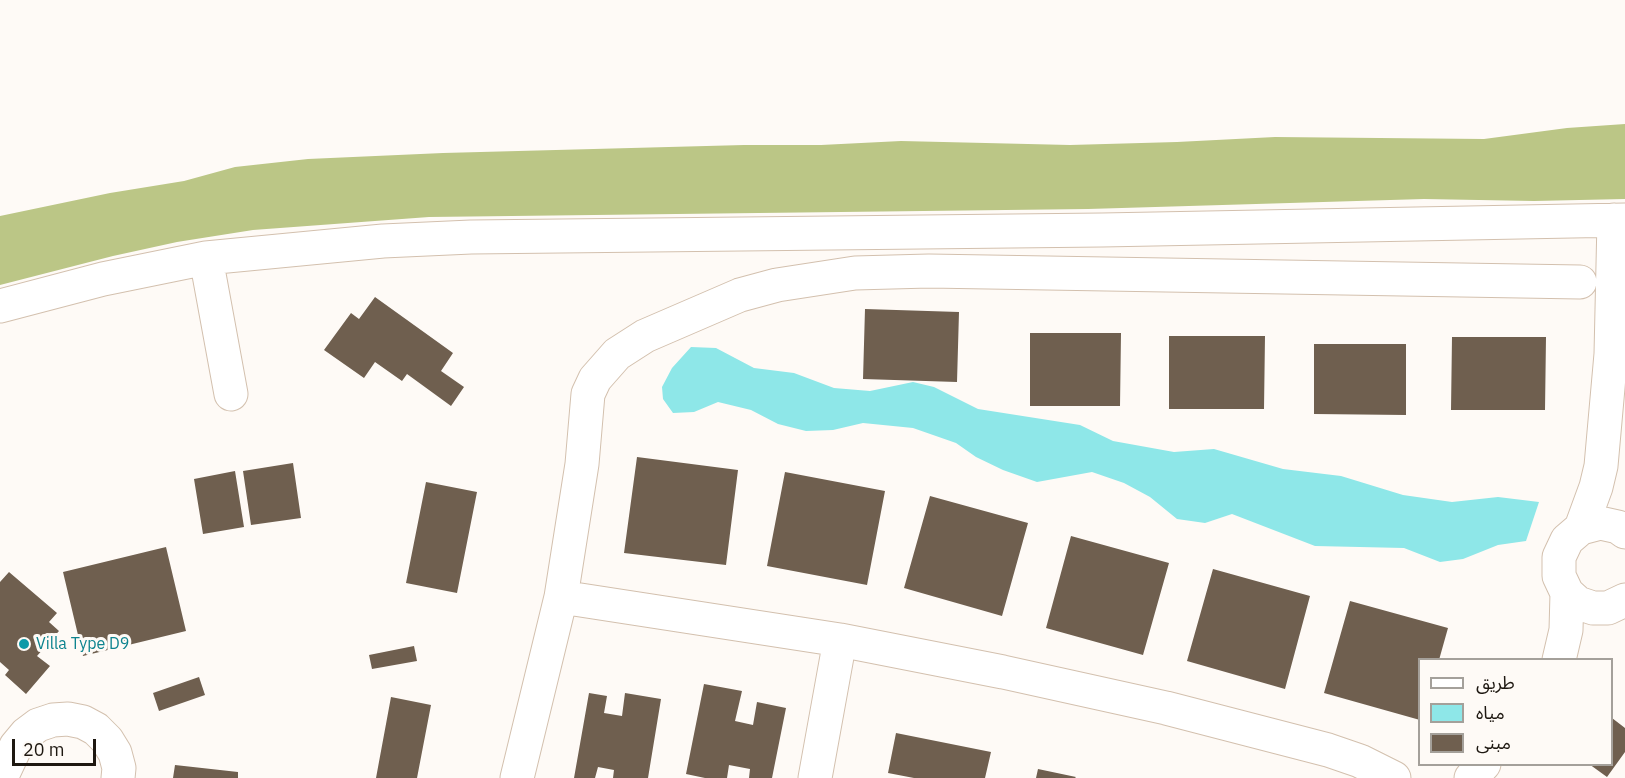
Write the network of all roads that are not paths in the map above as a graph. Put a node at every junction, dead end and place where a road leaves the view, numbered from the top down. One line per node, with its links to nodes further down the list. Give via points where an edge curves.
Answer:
1 (1619, 220): 2 (street, via 471,237); 6 (street)
2 (206, 258): 4 (street); 5 (street)
3 (1580, 282): 10 (street, via 894,271 816,277 740,295 631,344 595,379 588,394 582,464)
4 (0, 306)
5 (231, 394)
6 (1601, 466): 7 (street); 8 (street, via 1610,506)
7 (1581, 528): 8 (street, via 1600,523); 9 (street, via 1567,540 1559,557 1559,576)
8 (1622, 530)
9 (1567, 593): 11 (street, via 1578,603 1593,608); 13 (street, via 1566,630)
10 (561, 597): 12 (street); 18 (street)
11 (1616, 604): 14 (street)
12 (840, 640): 19 (street); 20 (street, via 1167,708 1328,750)
13 (1559, 658)
14 (1569, 658)
15 (1483, 766): 21 (street)
16 (1, 778): 17 (street, via 26,734 52,720 68,719 96,729 107,740 115,753)
17 (118, 778)
18 (517, 778)
19 (815, 778)
20 (1394, 778)
21 (1472, 778)

